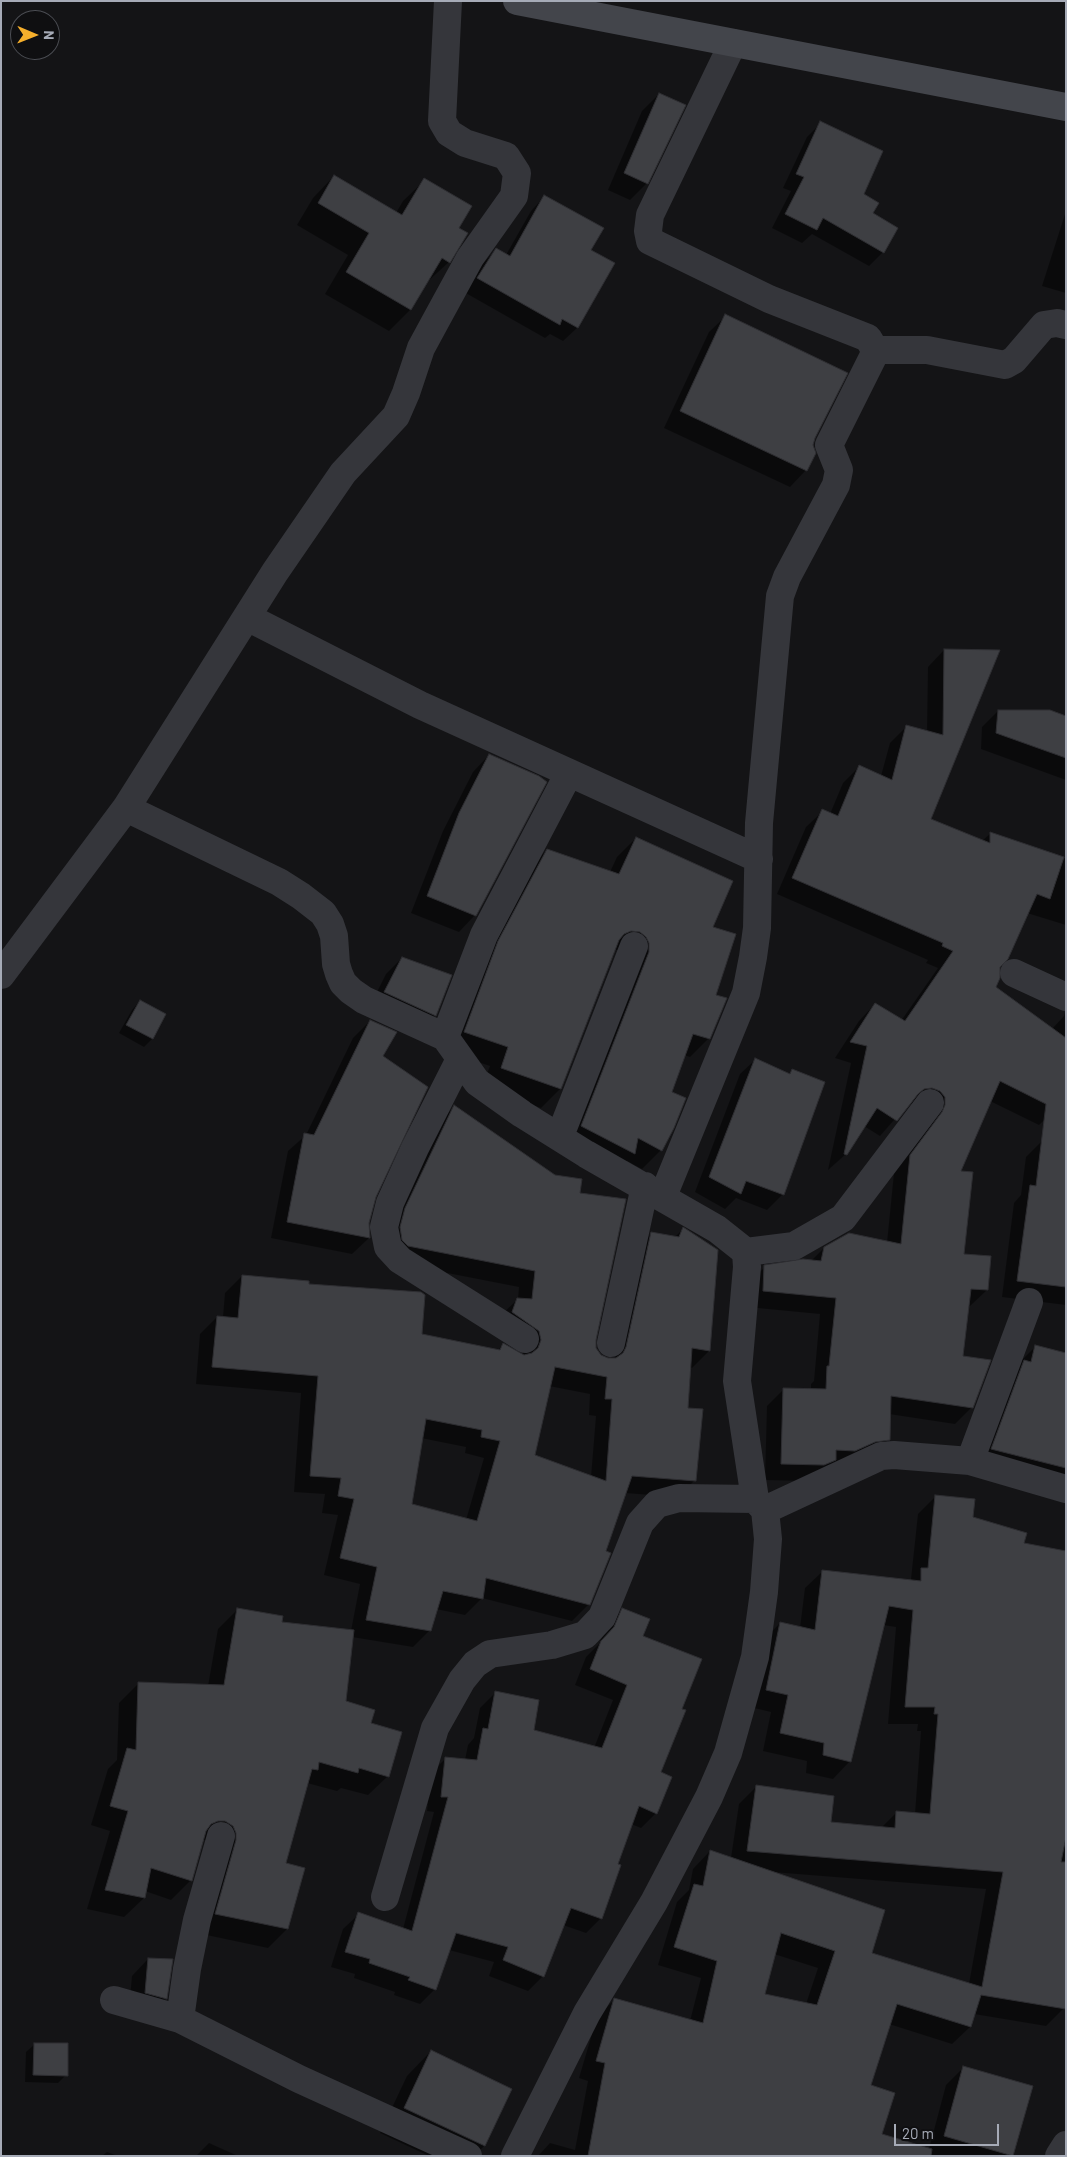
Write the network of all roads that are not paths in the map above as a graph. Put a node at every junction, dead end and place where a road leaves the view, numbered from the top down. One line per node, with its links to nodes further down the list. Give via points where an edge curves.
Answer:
1 (448, 1): 7 (street, via 442,121 449,134 465,143 506,156 517,173 514,196 470,258 421,348 396,416 344,473)
2 (517, 1): 3 (main road)
3 (734, 43): 4 (main road); 6 (street, via 650,216 650,241 769,299 868,338)
4 (1066, 107)
5 (1066, 325): 6 (street, via 1044,325 1014,360 1005,365 927,350)
6 (875, 350): 10 (street, via 829,445 839,470 836,485 786,577 780,596 759,822)
7 (247, 617): 8 (street, via 420,705); 9 (street)
8 (569, 772): 10 (street); 15 (street, via 484,935)
9 (126, 808): 13 (street); 15 (street, via 279,882 301,896 330,924 343,983 364,1000)
10 (759, 860): 18 (street, via 757,928 746,993)
11 (634, 946): 17 (street)
12 (1014, 973): 14 (street)
13 (1, 975)
14 (1066, 997)
15 (452, 1048): 17 (street, via 477,1082); 21 (street, via 415,1148 390,1203 384,1227 388,1247 400,1260)
16 (930, 1103): 19 (street, via 844,1218 794,1246)
17 (560, 1136): 18 (street)
18 (654, 1191): 19 (street, via 717,1229); 22 (street)
19 (746, 1252): 25 (street, via 737,1381)
20 (1029, 1302): 23 (street)
21 (525, 1339)
22 (611, 1343)
23 (970, 1461): 24 (street); 25 (street, via 881,1456)
24 (1066, 1489)
25 (760, 1505): 27 (street, via 679,1498 656,1504 640,1523 602,1617 585,1635 552,1645 490,1654 475,1664 462,1680 435,1728); 32 (street, via 768,1539 764,1592 755,1657 728,1753 709,1797 654,1902 587,2013)
26 (222, 1836): 29 (street, via 197,1920)
27 (385, 1897)
28 (114, 2000): 29 (street)
29 (180, 2019): 31 (street, via 299,2079)
30 (1066, 2145): 33 (street)
31 (468, 2156)
32 (515, 2156)
33 (1059, 2156)

